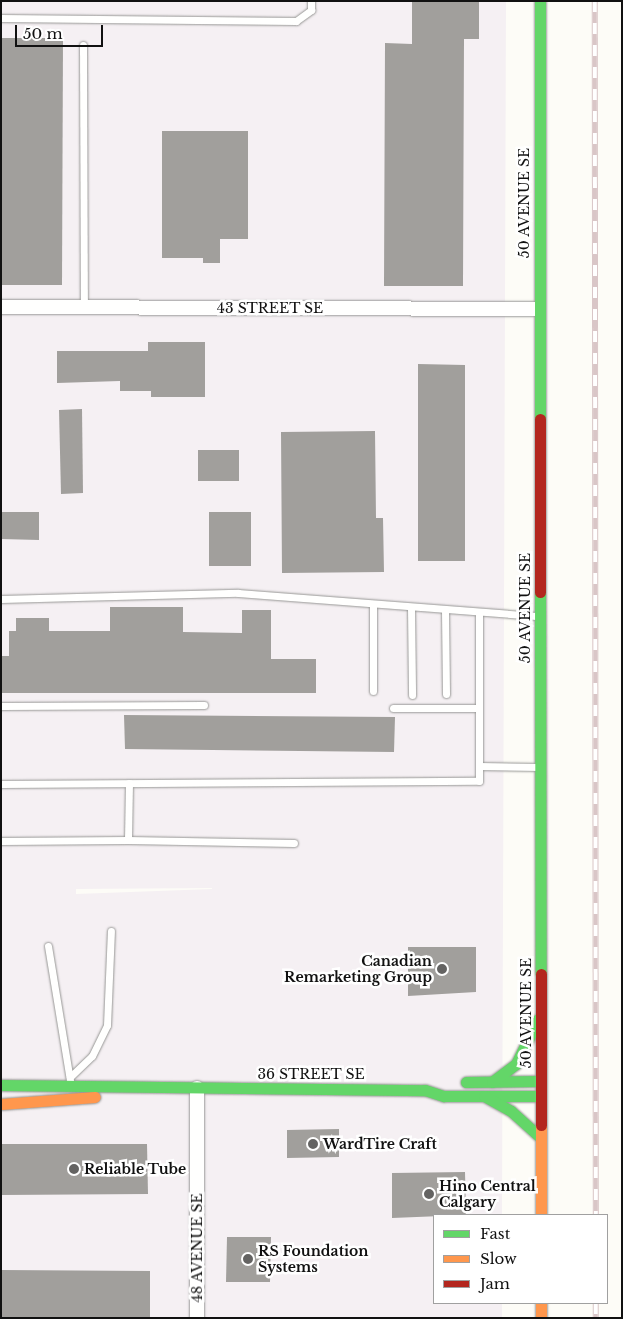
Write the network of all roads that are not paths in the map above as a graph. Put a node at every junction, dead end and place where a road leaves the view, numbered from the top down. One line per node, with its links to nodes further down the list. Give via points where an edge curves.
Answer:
1 (311, 1): 3 (lane, via 311,10 296,21)
2 (540, 1): 7 (street, 50 AVENUE SE)
3 (1, 18)
4 (83, 45): 6 (lane)
5 (1, 307): 6 (street, 43 STREET SE)
6 (84, 307): 7 (street, 43 STREET SE)
7 (539, 309): 13 (street, 50 AVENUE SE)
8 (1, 599): 9 (lane, via 238,593)
9 (373, 606): 10 (lane); 14 (lane)
10 (411, 608): 11 (lane); 16 (lane)
11 (445, 611): 12 (lane); 15 (lane)
12 (480, 614): 13 (lane); 20 (lane)
13 (540, 616): 22 (street, 50 AVENUE SE)
14 (373, 691)
15 (446, 694)
16 (412, 695)
17 (204, 705): 18 (lane)
18 (1, 706)
19 (393, 708): 20 (lane)
20 (479, 708): 21 (lane)
21 (479, 766): 22 (lane); 23 (lane, via 479,782)
22 (540, 767): 30 (street, 50 AVENUE SE)
23 (129, 783): 24 (lane); 25 (lane)
24 (1, 784)
25 (128, 840): 26 (lane); 27 (lane)
26 (1, 841)
27 (294, 843)
28 (111, 931): 31 (lane, via 107,1025 92,1056)
29 (48, 946): 31 (lane)
30 (541, 1012): 32 (street, via 516,1064); 33 (street, 50 AVENUE SE)
31 (70, 1081): 34 (street, 36 STREET SE); 35 (street, 36 STREET SE)
32 (492, 1082): 33 (street, 36 STREET SE); 36 (street, 36 STREET SE, via 445,1082)
33 (541, 1082): 38 (street, 50 AVENUE SE)
34 (1, 1085)
35 (197, 1088): 36 (street, 36 STREET SE); 39 (street, 36 STREET SE); 43 (street, 48 AVENUE SE)
36 (425, 1090): 37 (street, 36 STREET SE, via 444,1096)
37 (484, 1096): 38 (street, 36 STREET SE); 40 (street, via 525,1122)
38 (541, 1096): 40 (street, 50 AVENUE SE)
39 (1, 1104)
40 (541, 1138): 41 (street, 50 AVENUE SE)
41 (541, 1214)
42 (541, 1304): 44 (street)
43 (197, 1318)
44 (541, 1318)

